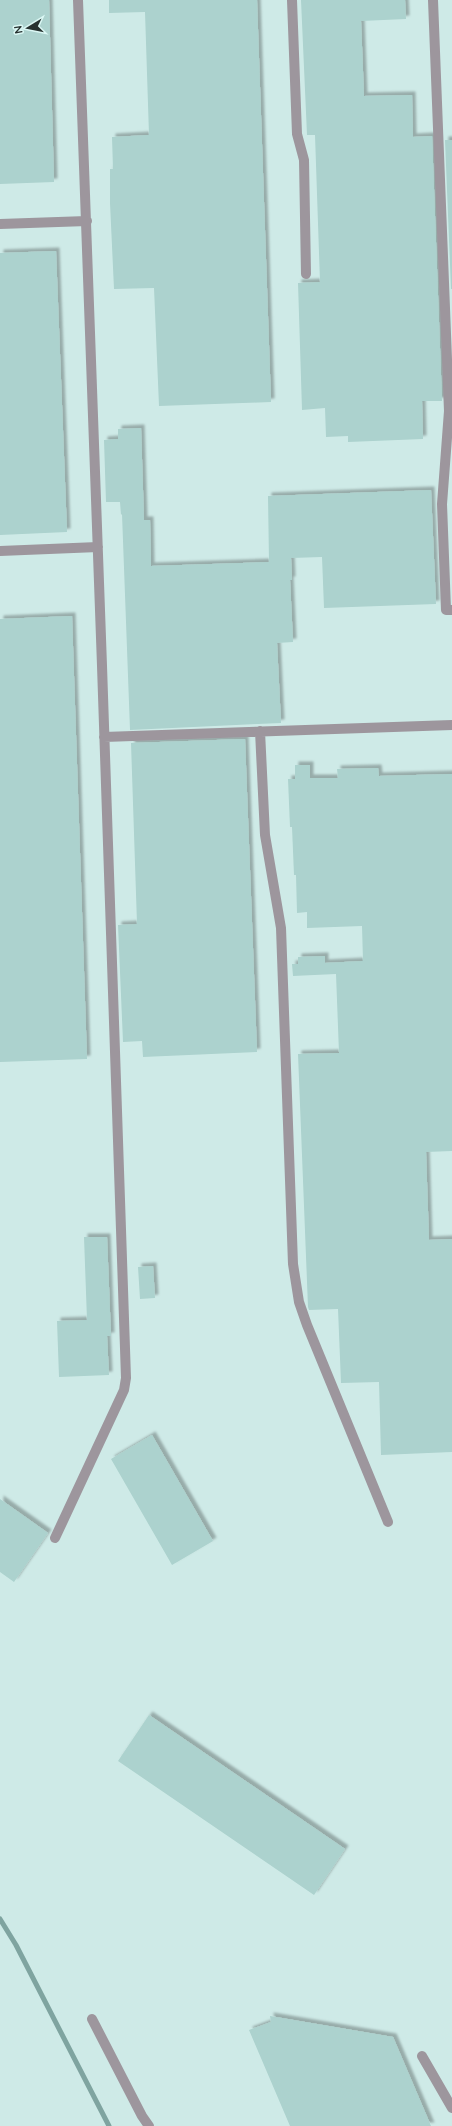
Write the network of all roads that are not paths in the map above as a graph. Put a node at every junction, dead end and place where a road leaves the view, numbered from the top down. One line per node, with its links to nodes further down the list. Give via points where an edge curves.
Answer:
1 (78, 0): 4 (lane)
2 (292, 0): 6 (lane, via 297,134 304,160)
3 (433, 0): 9 (lane, via 449,411 442,504 446,610)
4 (87, 221): 5 (lane); 7 (lane)
5 (0, 224)
6 (306, 274)
7 (98, 547): 8 (lane); 12 (lane)
8 (0, 551)
9 (452, 610)
10 (452, 725): 11 (lane)
11 (260, 731): 12 (lane); 13 (lane, via 265,835 281,928 293,1264 296,1287 307,1325)
12 (104, 737): 14 (lane, via 126,1378 124,1390)
13 (388, 1522)
14 (55, 1538)
15 (92, 2019): 18 (lane, via 142,2116)
16 (422, 2056): 17 (lane)
17 (452, 2108)
18 (150, 2126)

